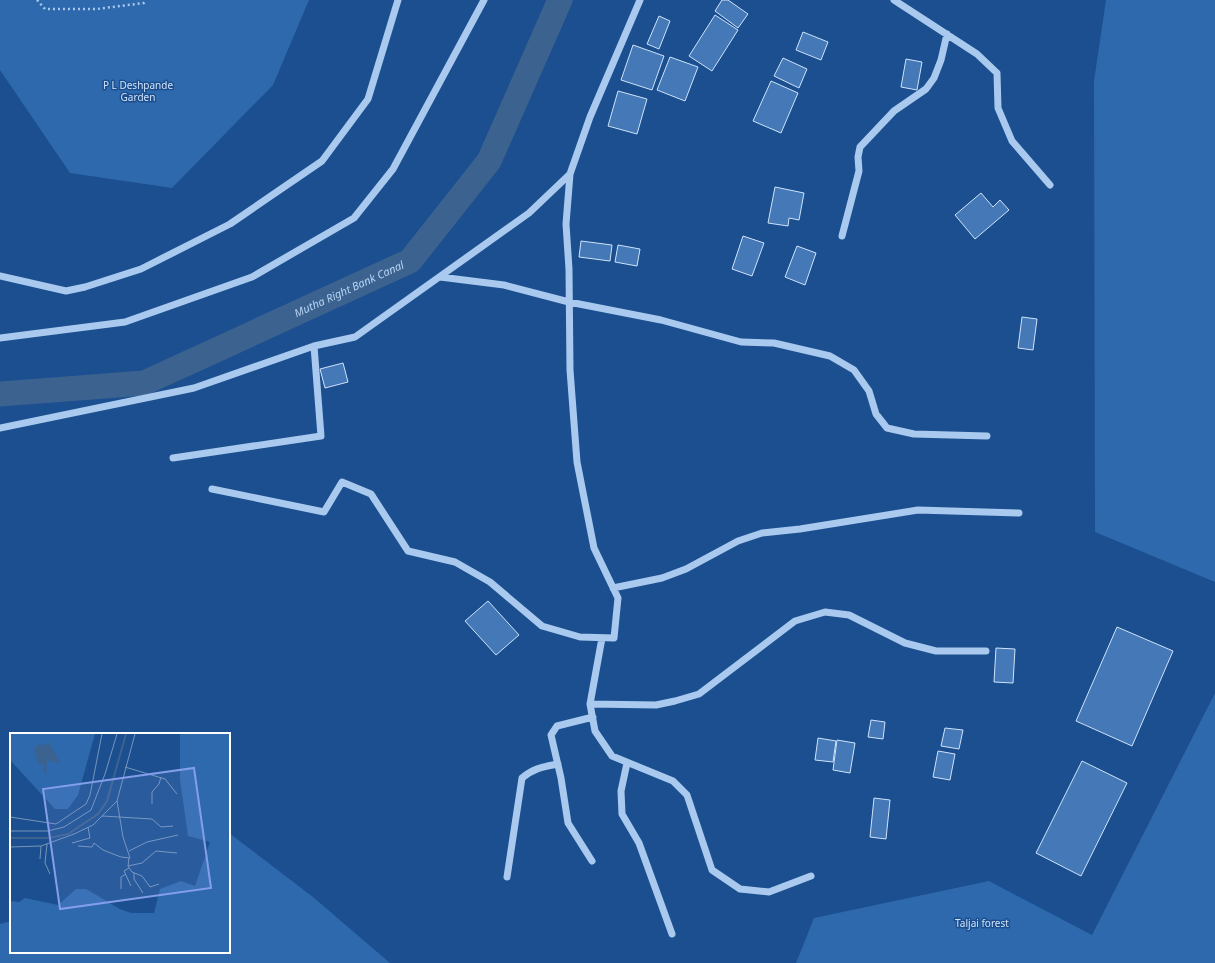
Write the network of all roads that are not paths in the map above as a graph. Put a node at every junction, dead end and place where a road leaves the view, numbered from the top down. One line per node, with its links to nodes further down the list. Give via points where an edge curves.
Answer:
1 (398, 0): 9 (street, via 368,99 322,162 230,224 141,269 66,291)
2 (484, 0): 12 (street, via 392,169 354,218 252,277 125,322)
3 (640, 0): 6 (street, via 590,117)
4 (894, 0): 5 (street)
5 (947, 34): 7 (street, via 977,54 997,73 998,108 1012,141); 8 (street, via 939,66 926,89 894,111 860,147 859,171)
6 (570, 174): 10 (street, via 529,213); 11 (street, via 566,224)
7 (1050, 185)
8 (842, 236)
9 (0, 276)
10 (440, 276): 11 (street, via 504,285); 13 (street, via 355,337)
11 (569, 302): 15 (street, via 661,320 741,342 774,343 830,356 854,370 869,391 876,414 887,428 914,434); 19 (street, via 570,370 577,462 594,548)
12 (0, 338)
13 (314, 346): 14 (street, via 194,388); 16 (street, via 320,436)
14 (0, 428)
15 (987, 436)
16 (173, 458)
17 (212, 489): 20 (street, via 324,512 342,482 371,494 408,551 455,562 490,582 542,626 580,637)
18 (1020, 513): 19 (street, via 918,510 762,533 738,541 686,569 662,578)
19 (613, 588): 20 (street, via 618,598 614,638)
20 (602, 638): 22 (street)
21 (986, 651): 22 (street, via 936,651 905,643 849,615 825,612 795,621 699,694 656,705)
22 (590, 704): 23 (street)
23 (592, 717): 24 (street, via 595,731 612,756); 25 (street, via 557,726 551,735)
24 (626, 762): 27 (street, via 673,781 688,795 712,870 740,889 769,892); 29 (street, via 621,791 622,814 639,844)
25 (558, 764): 26 (street, via 568,823); 28 (street, via 530,771 522,778)
26 (592, 861)
27 (811, 876)
28 (508, 877)
29 (672, 934)

